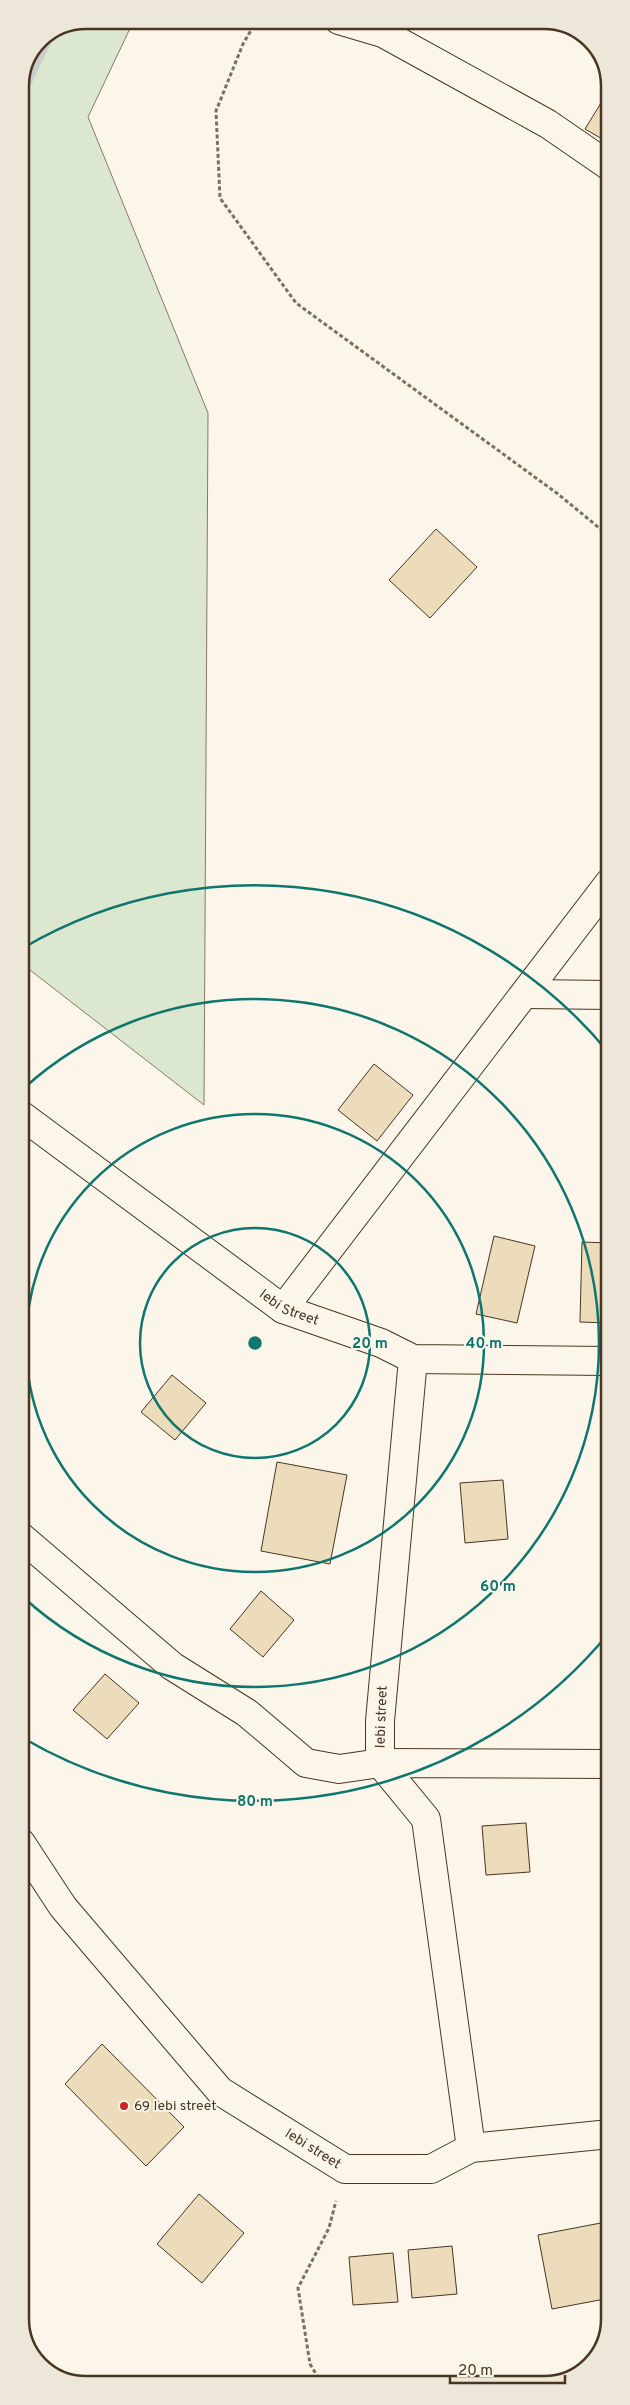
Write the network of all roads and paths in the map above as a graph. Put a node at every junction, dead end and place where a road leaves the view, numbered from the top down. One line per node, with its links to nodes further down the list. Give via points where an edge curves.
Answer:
1 (252, 29): 4 (path, via 216,111 220,198 296,303 558,494)
2 (369, 29): 3 (street, via 383,33 548,124)
3 (601, 160)
4 (601, 529)
5 (601, 894): 6 (street)
6 (526, 994): 7 (street); 9 (street)
7 (601, 994)
8 (29, 1121): 9 (street, Iebi Street)
9 (283, 1309): 10 (street, Iebi Street, via 381,1343)
10 (413, 1359): 11 (street, Iebi Street); 13 (street, Iebi street, via 380,1721)
11 (601, 1361)
12 (29, 1544): 13 (street, via 172,1666 247,1713 306,1762 339,1769)
13 (380, 1763): 14 (street); 17 (street, Iebi street, via 426,1819)
14 (601, 1764)
15 (29, 1855): 18 (street, Iebi street, via 63,1907 220,2091)
16 (601, 2135): 17 (street, Iebi street)
17 (471, 2148): 18 (street, Iebi street, via 431,2169)
18 (345, 2169): 19 (path, via 329,2228 298,2288 310,2364)
19 (317, 2376)

